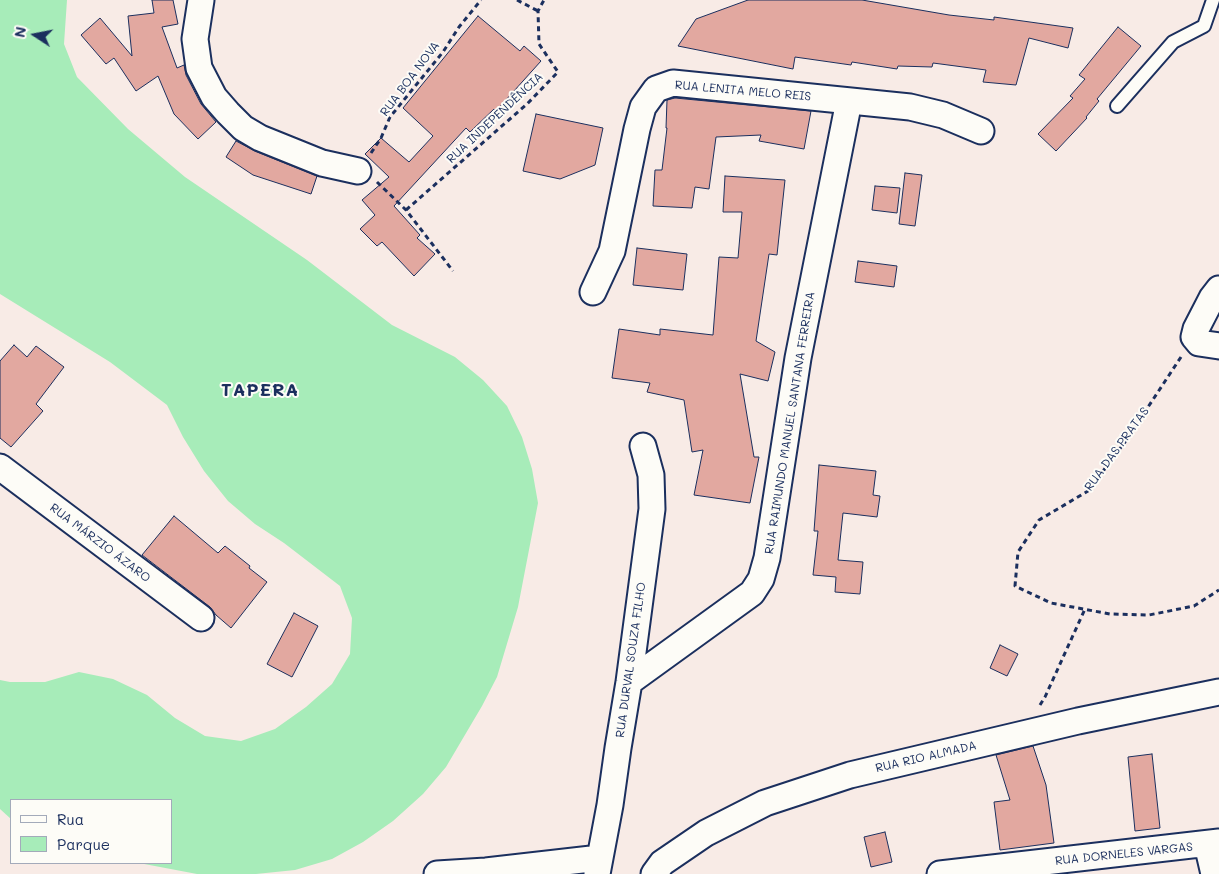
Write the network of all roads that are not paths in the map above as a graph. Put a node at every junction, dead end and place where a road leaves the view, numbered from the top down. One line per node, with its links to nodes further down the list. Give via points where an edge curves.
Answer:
1 (201, 0): 6 (street, via 195,39 198,68 214,97 228,113 243,128 260,138 322,163)
2 (1213, 0): 4 (lane, via 1204,26 1173,42)
3 (849, 102): 5 (street, RUA LENITA MELO REIS, via 910,107 943,115); 8 (street, RUA LENITA MELO REIS, via 673,83 656,89 644,107 636,129 612,251); 13 (street, RUA RAIMUNDO MANUEL SANTANA FERREIRA, via 798,358 761,579 752,593)
4 (1117, 106)
5 (981, 131)
6 (358, 171)
7 (1219, 289): 9 (street, via 1194,337 1199,343)
8 (593, 292)
9 (1219, 346)
10 (643, 446): 13 (street, RUA DURVAL SOUZA FILHO, via 651,475 652,509)
11 (0, 467): 12 (street, RUA MÁRZIO ÁZARO)
12 (201, 618)
13 (629, 682): 16 (street, RUA DURVAL SOUZA FILHO)
14 (1219, 692): 18 (street, RUA RIO ALMADA, via 1078,721 850,775 765,803 706,833 662,863)
15 (1213, 843): 19 (street, RUA DORNELES VARGAS); 20 (street)
16 (598, 866): 17 (street)
17 (437, 874)
18 (654, 874)
19 (940, 874)
20 (1214, 874)

